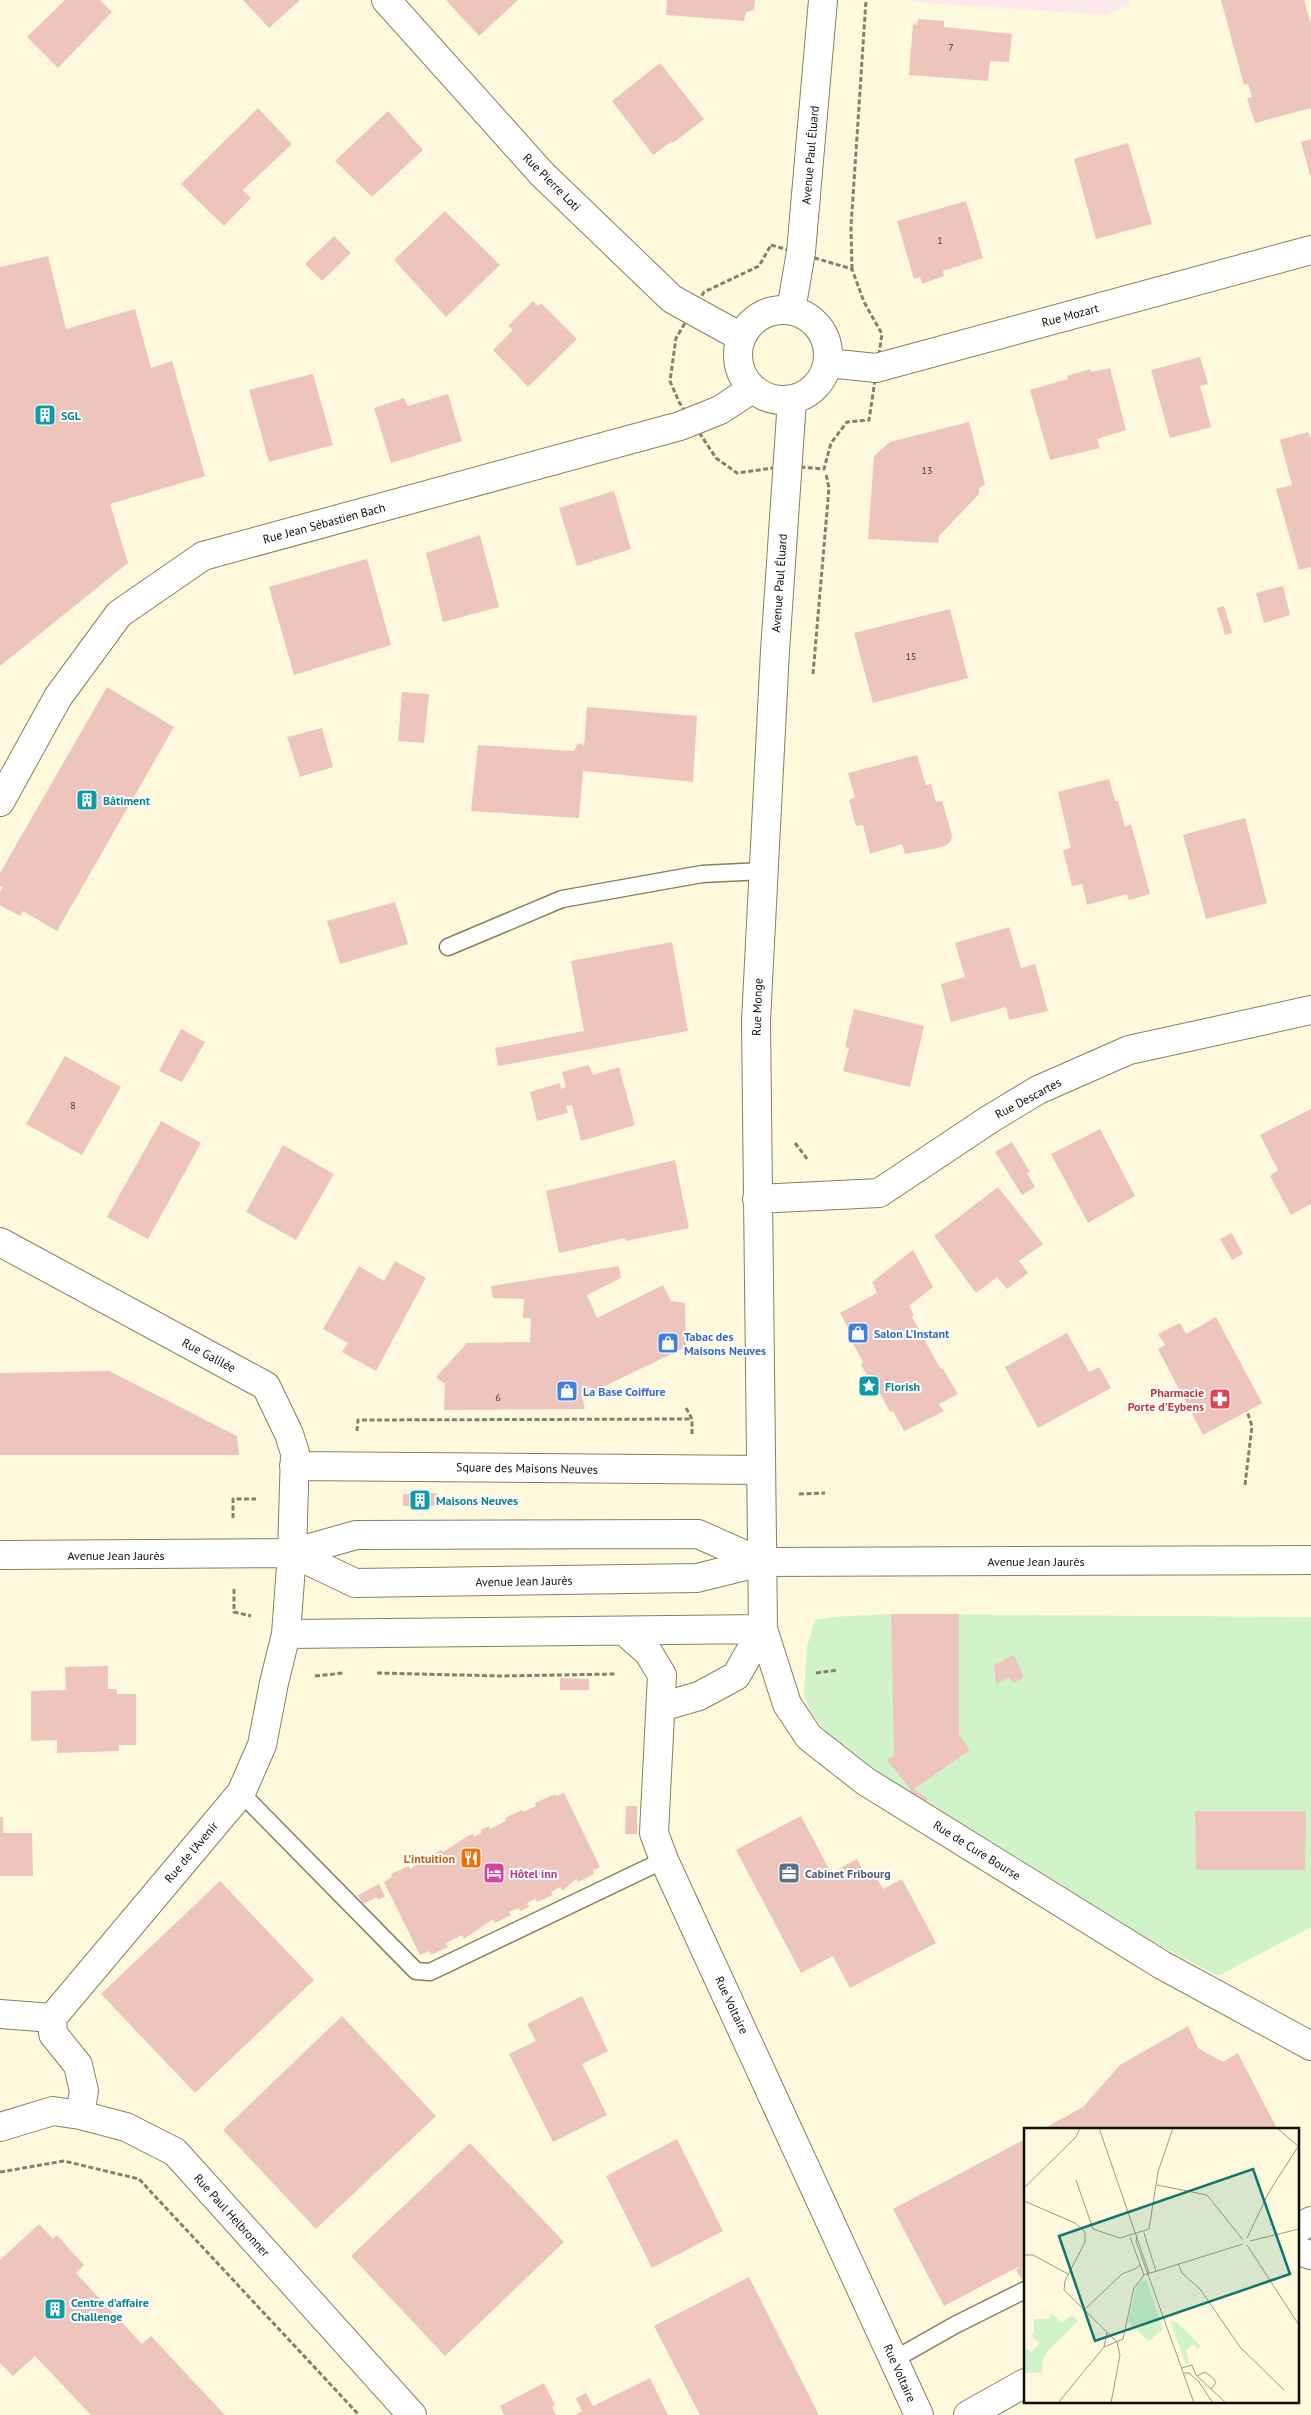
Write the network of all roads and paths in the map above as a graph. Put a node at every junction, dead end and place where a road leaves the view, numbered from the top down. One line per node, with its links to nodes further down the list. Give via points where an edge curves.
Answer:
1 (386, 0): 7 (street, Rue Pierre Loti, via 542,174 665,293)
2 (823, 0): 6 (street, Avenue Paul Éluard, via 802,252)
3 (866, 0): 5 (path, via 852,217)
4 (1311, 250): 8 (street, Rue Mozart, via 876,368)
5 (852, 269)
6 (791, 310): 7 (street, via 761,315 749,324); 8 (street, via 816,323 824,335)
7 (741, 337): 9 (street, via 738,359 745,380)
8 (828, 363): 10 (street, via 816,387)
9 (752, 389): 10 (street, via 778,400); 14 (street, Rue Jean Sébastien Bach, via 720,410 680,426 203,556 118,614 58,697)
10 (792, 400): 13 (street, Avenue Paul Éluard)
11 (824, 469): 12 (path, via 829,488)
12 (813, 683)
13 (769, 767): 15 (street, Rue Monge)
14 (0, 802)
15 (763, 871): 16 (lane, via 702,874 562,898); 20 (street, Rue Monge, via 756,1021)
16 (448, 947)
17 (1311, 1010): 19 (street, Rue Descartes, via 1129,1050 1038,1090 879,1193)
18 (794, 1140): 19 (path, via 809,1160 823,1168)
19 (816, 1197): 20 (street, Rue Descartes)
20 (758, 1199): 26 (street, Rue Monge)
21 (0, 1242): 25 (street, Rue Galilée, via 266,1386 289,1434 295,1453)
22 (1247, 1411): 27 (path, via 1252,1426)
23 (692, 1419): 24 (path)
24 (358, 1420)
25 (294, 1466): 26 (street, Square des Maisons Neuves); 28 (street, Rue Galilée)
26 (760, 1470): 31 (street)
27 (1245, 1485)
28 (292, 1553): 29 (street, Avenue Jean Jaurès); 31 (street, Avenue Jean Jaurès, via 356,1536 698,1534); 31 (street, Avenue Jean Jaurès, via 356,1583 697,1578); 34 (street, Rue de l'Avenir)
29 (0, 1555)
30 (1311, 1560): 31 (street, Avenue Jean Jaurès)
31 (761, 1562): 32 (street, Rue de Cure Bourse)
32 (763, 1629): 33 (street); 39 (street, Rue de Cure Bourse); 41 (street, via 736,1676 699,1696)
33 (624, 1631): 34 (street); 38 (street, via 648,1652)
34 (286, 1634): 40 (street, Rue de l'Avenir)
35 (838, 1670): 39 (path)
36 (374, 1672): 38 (path, via 501,1676)
37 (345, 1673): 40 (path, via 316,1675 300,1688)
38 (662, 1675): 41 (street)
39 (780, 1679): 46 (street, Rue de Cure Bourse, via 787,1704 809,1737 865,1780 1162,1965)
40 (274, 1683): 42 (street, Rue de l'Avenir, via 262,1745)
41 (661, 1706): 43 (street, Rue Voltaire, via 654,1833)
42 (241, 1793): 43 (lane, via 416,1971 430,1972); 45 (street, Rue de l'Avenir)
43 (664, 1860): 55 (street, Rue Voltaire)
44 (0, 2014): 45 (street)
45 (52, 2018): 47 (street, via 53,2034 78,2065 84,2091)
46 (1311, 2046)
47 (80, 2116): 48 (street, Rue Paul Helbronner, via 53,2111); 58 (street, Rue Paul Helbronner, via 126,2127 175,2152)
48 (0, 2127)
49 (0, 2172): 57 (path, via 64,2161 139,2179)
50 (1311, 2221): 51 (street)
51 (1298, 2228)
52 (1298, 2251): 53 (street)
53 (1311, 2255)
54 (1024, 2290): 55 (lane)
55 (895, 2360): 59 (street, Rue Voltaire)
56 (1024, 2384): 60 (street)
57 (359, 2415)
58 (412, 2415)
59 (919, 2415)
60 (968, 2415)

